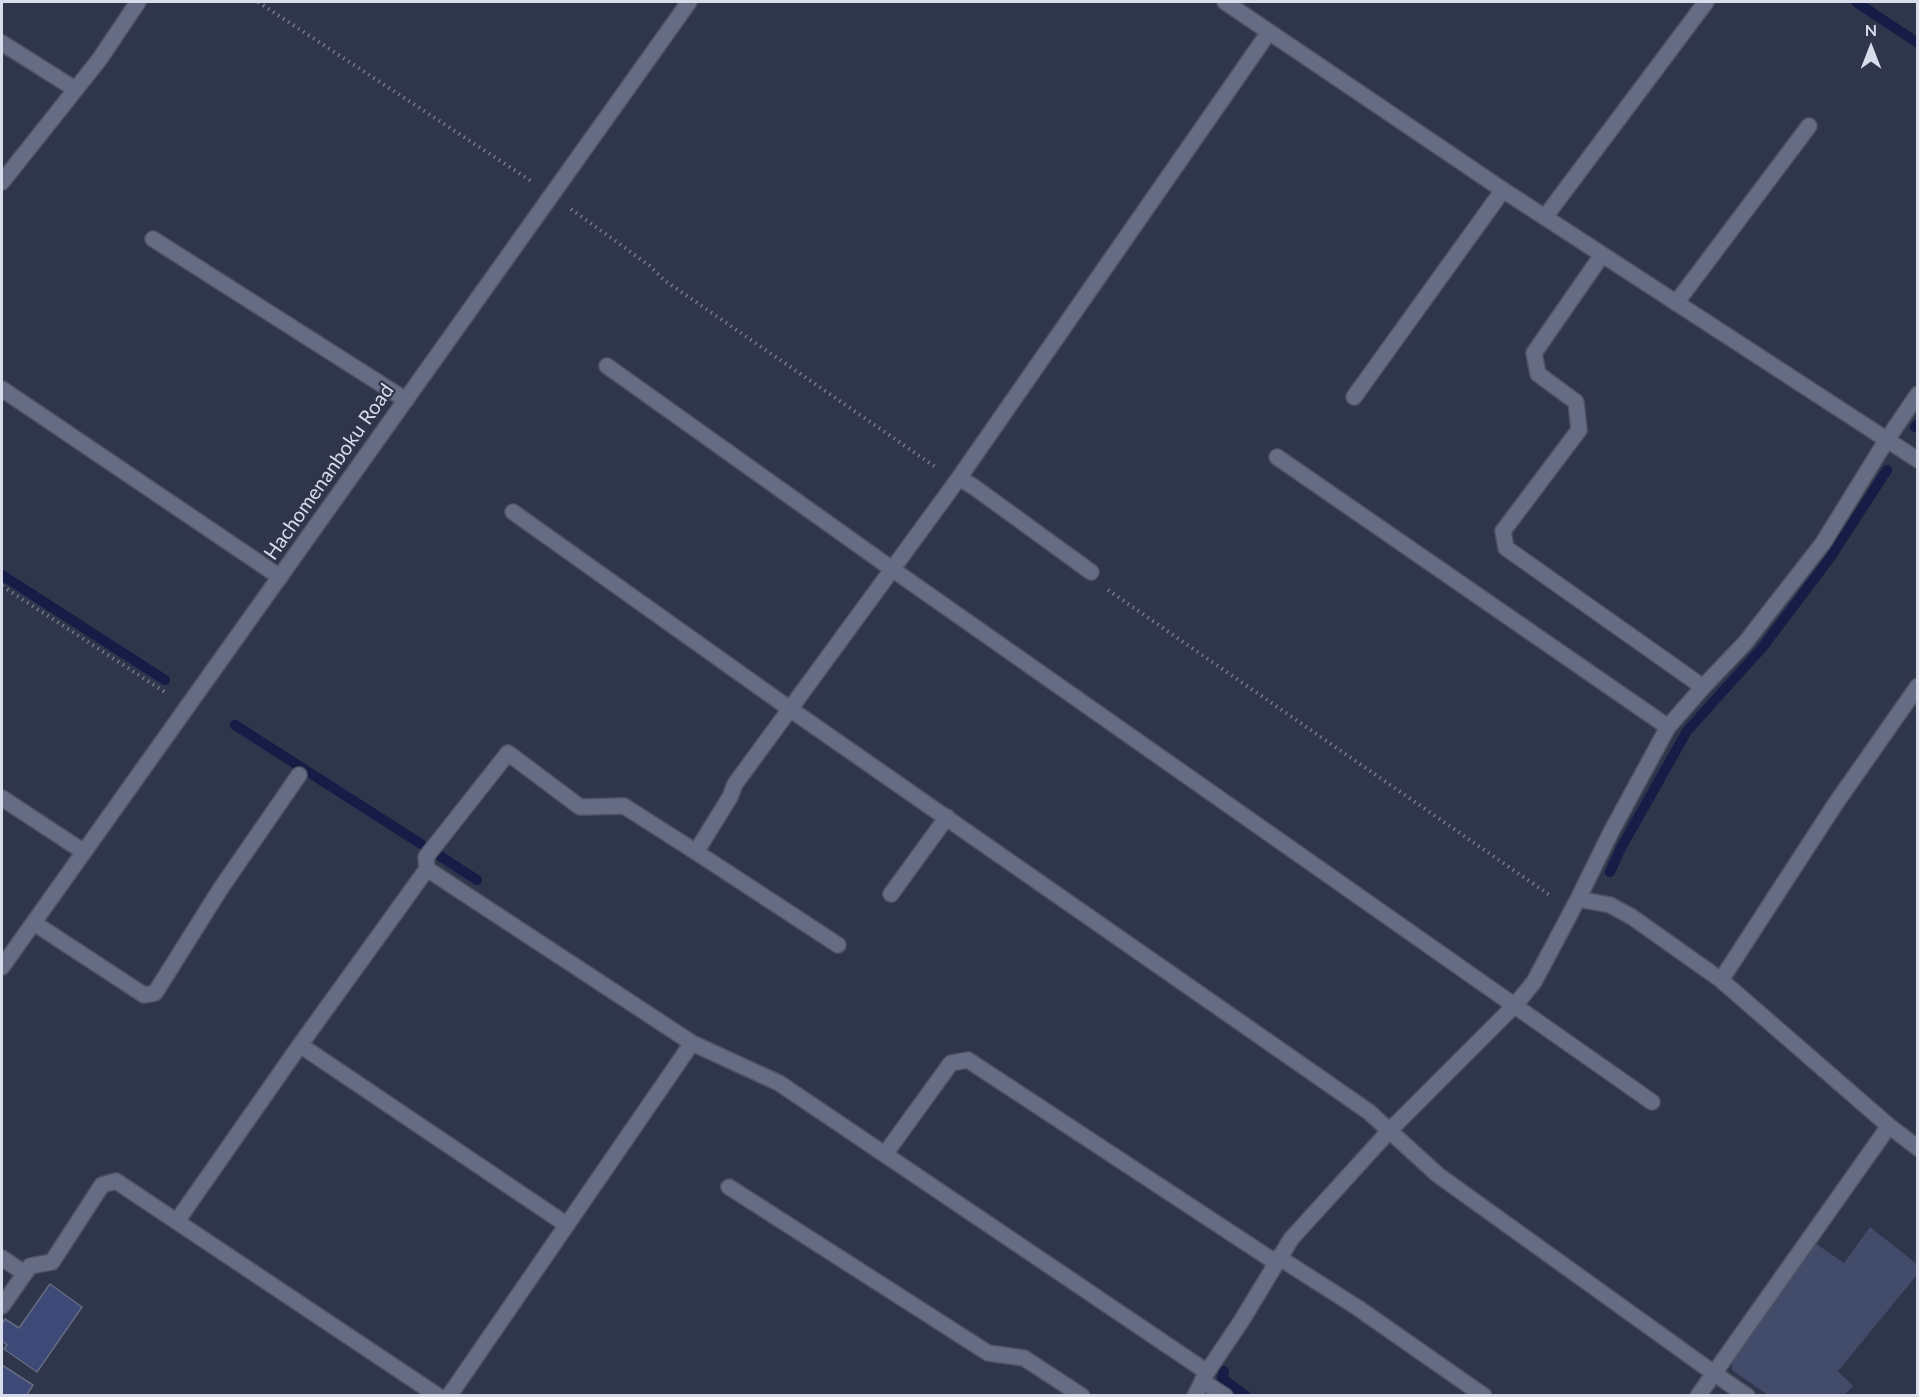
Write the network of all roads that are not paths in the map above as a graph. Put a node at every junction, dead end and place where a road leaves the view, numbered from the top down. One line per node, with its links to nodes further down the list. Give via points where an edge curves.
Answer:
1 (138, 2): 7 (street)
2 (689, 2): 19 (street, Hachomenanboku Road)
3 (1224, 2): 5 (street)
4 (1706, 2): 11 (street)
5 (1269, 32): 10 (street); 23 (street)
6 (2, 43): 7 (street)
7 (75, 89): 9 (street)
8 (1809, 126): 14 (street)
9 (2, 182)
10 (1503, 190): 11 (street); 18 (street)
11 (1545, 217): 13 (street)
12 (153, 239): 19 (street)
13 (1602, 255): 14 (street); 29 (street, via 1534,353 1538,374 1576,402 1579,430 1503,531 1506,548)
14 (1676, 303): 20 (street)
15 (607, 366): 25 (street)
16 (2, 389): 27 (street)
17 (1917, 394): 20 (street)
18 (1354, 397)
19 (406, 400): 27 (street, Hachomenanboku Road)
20 (1886, 441): 22 (street); 29 (street, via 1823,543 1746,643)
21 (1278, 457): 31 (street)
22 (1917, 460)
23 (959, 478): 25 (street); 26 (street)
24 (513, 512): 30 (street)
25 (892, 569): 30 (street); 44 (street)
26 (1091, 572)
27 (280, 577): 35 (street, Hachomenanboku Road)
28 (1917, 686): 43 (street)
29 (1703, 687): 31 (street)
30 (790, 709): 34 (street); 36 (street, via 735,784)
31 (1668, 727): 39 (street)
32 (299, 775): 40 (street, via 155,993 144,995)
33 (2, 798): 35 (street)
34 (948, 817): 38 (street); 49 (street)
35 (84, 852): 40 (street, Hachomenanboku Road)
36 (696, 852): 37 (street, via 624,806 580,807 508,753 426,857); 41 (street)
37 (427, 869): 45 (street); 46 (street)
38 (891, 894)
39 (1575, 905): 43 (street, via 1610,905); 44 (street, via 1534,982)
40 (34, 922): 42 (street, Hachomenanboku Road)
41 (838, 945)
42 (2, 967)
43 (1721, 980): 48 (street)
44 (1515, 1005): 47 (street); 49 (street)
45 (692, 1043): 51 (street, via 779,1083); 54 (street)
46 (300, 1045): 53 (street); 54 (street)
47 (1652, 1102)
48 (1889, 1126): 50 (street); 59 (street)
49 (1390, 1130): 56 (street, via 1291,1239); 59 (street, via 1438,1175)
50 (1917, 1148)
51 (885, 1154): 56 (street, via 951,1063 968,1060); 60 (street)
52 (729, 1187): 63 (street, via 988,1353 1024,1358)
53 (177, 1221): 57 (street, via 116,1181 102,1185 52,1262 30,1266); 61 (street)
54 (567, 1225): 62 (street)
55 (2, 1258): 57 (street)
56 (1277, 1260): 60 (street); 66 (street, via 1358,1308)
57 (24, 1273): 58 (street)
58 (2, 1306)
59 (1714, 1374): 67 (street); 68 (street)
60 (1204, 1377): 64 (street); 65 (street)
61 (438, 1395)
62 (449, 1395)
63 (1082, 1395)
64 (1195, 1395)
65 (1225, 1395)
66 (1484, 1395)
67 (1698, 1395)
68 (1747, 1395)

